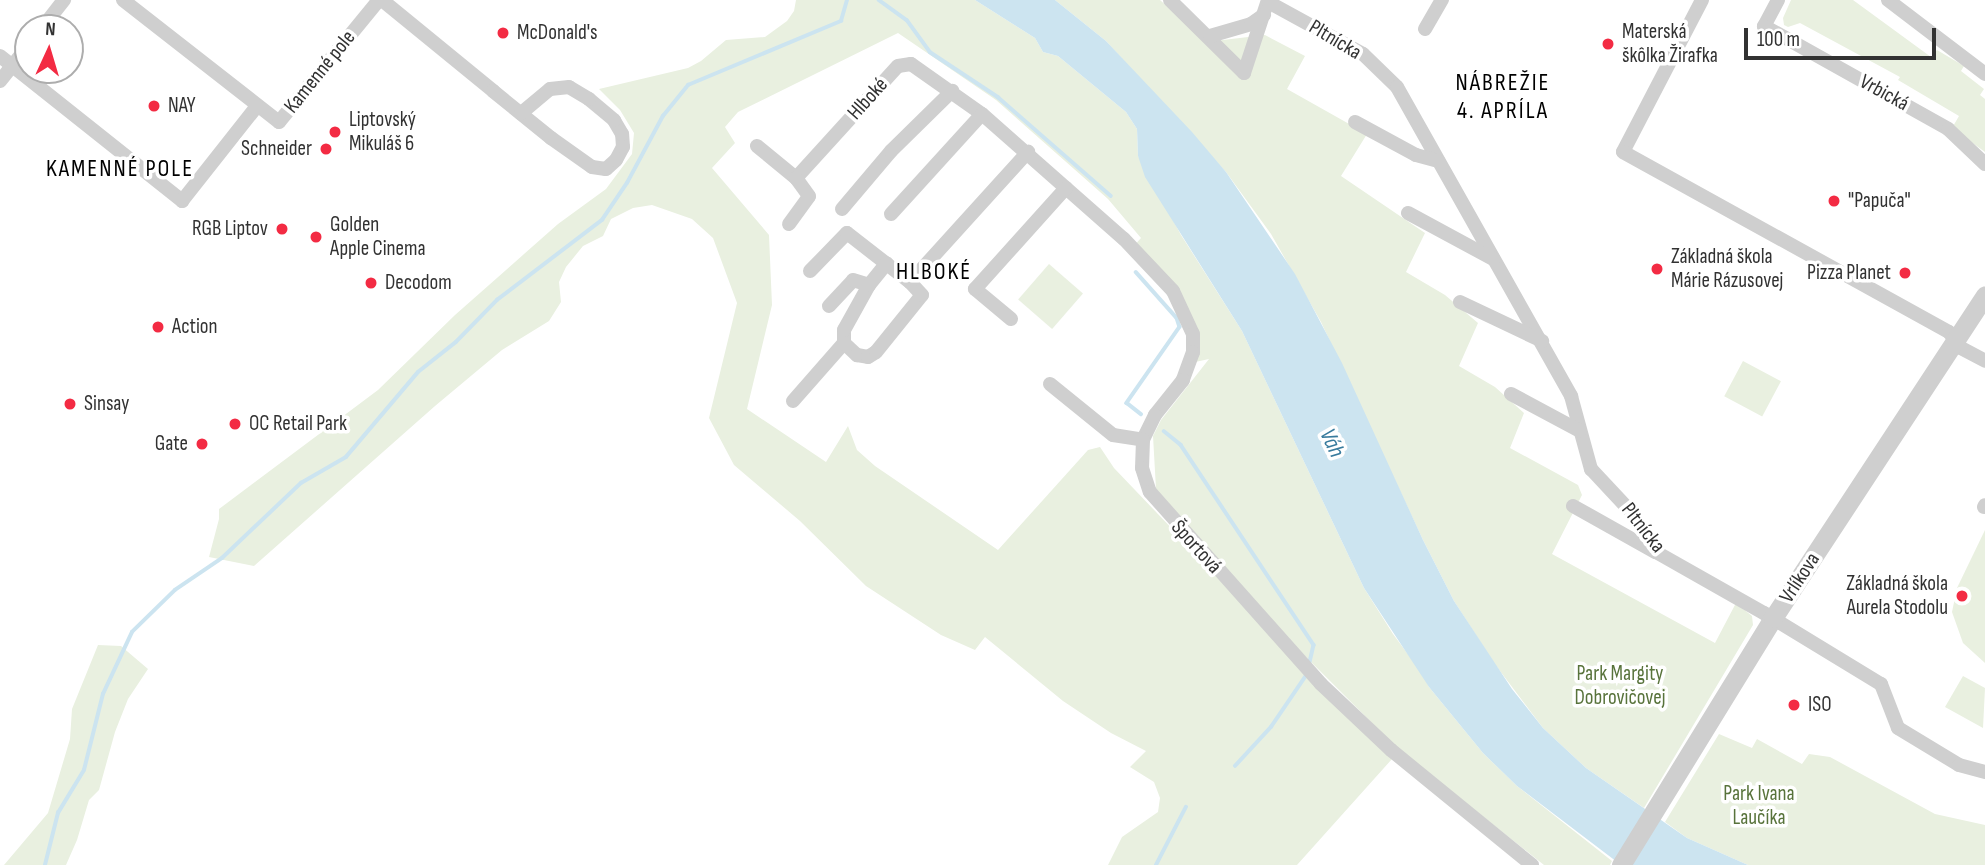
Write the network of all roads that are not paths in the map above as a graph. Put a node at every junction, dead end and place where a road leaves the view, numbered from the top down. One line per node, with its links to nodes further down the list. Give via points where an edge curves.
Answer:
1 (64, 0): 10 (street)
2 (123, 0): 18 (street, Kamenné pole)
3 (380, 0): 18 (street, Kamenné pole, via 279,122); 19 (street, Kamenné pole)
4 (1170, 0): 12 (street)
5 (1441, 0): 11 (street)
6 (1702, 0): 41 (street, via 1623,152)
7 (1778, 0): 25 (street, Vrbická, via 1764,26 1948,129)
8 (1888, 0): 15 (street)
9 (1266, 6): 12 (street, via 1251,24); 12 (street, via 1244,73); 24 (street, Pltnícka, via 1363,54 1397,87)
10 (53, 14)
11 (1425, 29)
12 (1210, 36)
13 (0, 56): 14 (street, Kamenné pole)
14 (13, 66): 16 (street); 18 (street, Kamenné pole, via 182,201)
15 (1985, 74)
16 (0, 81)
17 (952, 91): 20 (street, Hlboké); 26 (street, Hlboké, via 923,70 898,66); 28 (street, via 891,151)
18 (257, 106)
19 (521, 113): 19 (street, Kamenné pole, via 594,169 606,169 623,147 614,120 569,87 550,89)
20 (982, 114): 23 (street, Hlboké); 30 (street)
21 (1355, 122): 24 (street, via 1416,155)
22 (757, 146): 26 (street)
23 (1028, 152): 27 (street, Hlboké); 35 (street)
24 (1438, 161): 32 (street, Pltnícka)
25 (1985, 164)
26 (796, 178): 31 (street, via 809,196)
27 (1066, 188): 40 (street, via 975,289); 49 (street, via 1159,274 1181,304 1193,334 1193,352 1183,380 1155,415)
28 (842, 209)
29 (1408, 213): 32 (street)
30 (891, 214)
31 (789, 224)
32 (1493, 259): 42 (street, Pltnícka)
33 (887, 263): 34 (street, via 847,233); 35 (street); 36 (street)
34 (810, 271)
35 (910, 282): 43 (street, via 922,295 876,352 868,357 857,355)
36 (869, 285): 39 (street, via 853,281); 43 (street, via 844,330)
37 (1985, 295): 41 (street, Vrlíkova)
38 (1460, 302): 42 (street)
39 (829, 306)
40 (1011, 319)
41 (1956, 337): 44 (street, via 1961,348); 52 (street, Vrlíkova)
42 (1542, 341): 48 (street, Pltnícka, via 1571,396)
43 (844, 343): 47 (street)
44 (1985, 361)
45 (1050, 384): 49 (street, via 1113,435)
46 (1511, 394): 48 (street)
47 (793, 401)
48 (1580, 431): 51 (street, Pltnícka, via 1591,469 1632,513)
49 (1143, 440): 54 (street, Športová, via 1142,468 1159,506 1299,660 1391,750)
50 (1573, 506): 51 (street)
51 (1656, 552): 52 (street, Pltnícka)
52 (1773, 618): 53 (street, Pltnícka, via 1881,684 1898,728 1959,765); 55 (street, Vrlíkova)
53 (1985, 772)
54 (1532, 865)
55 (1621, 865)

